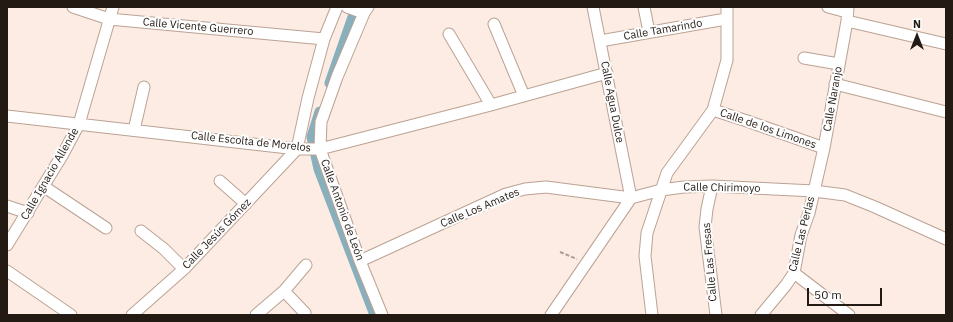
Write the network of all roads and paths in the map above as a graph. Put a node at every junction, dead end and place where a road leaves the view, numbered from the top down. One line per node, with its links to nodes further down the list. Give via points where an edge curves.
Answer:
1 (73, 7): 10 (street, Calle Vicente Guerrero)
2 (113, 7): 10 (street, Calle Ignacio Allende)
3 (337, 7): 15 (street)
4 (593, 7): 16 (street, Calle Agua Dulce)
5 (644, 7): 13 (street)
6 (727, 7): 11 (street)
7 (828, 7): 9 (street)
8 (359, 10): 31 (street, Calle Antonio de León, via 338,77)
9 (847, 13): 17 (street); 19 (street, Calle Naranjo)
10 (109, 19): 15 (street, Calle Vicente Guerrero); 28 (street, Calle Ignacio Allende)
11 (726, 19): 13 (street, Calle Tamarindo); 25 (street, via 727,60)
12 (494, 24): 23 (street)
13 (649, 32): 16 (street, Calle Tamarindo)
14 (449, 34): 24 (street)
15 (324, 39): 31 (street, via 308,98)
16 (600, 41): 20 (street, Calle Agua Dulce)
17 (946, 44)
18 (804, 58): 19 (street)
19 (839, 64): 21 (street, Calle Naranjo)
20 (607, 73): 23 (street, Calle Escolta de Morelos); 37 (street, Calle Agua Dulce)
21 (835, 84): 26 (street); 30 (street, Calle Naranjo)
22 (144, 87): 29 (street)
23 (524, 96): 24 (street, Calle Escolta de Morelos)
24 (491, 105): 31 (street, Calle Escolta de Morelos)
25 (713, 110): 30 (street, Calle de los Limones); 35 (street, via 667,173)
26 (946, 112)
27 (7, 116): 28 (street, Calle Escolta de Morelos)
28 (80, 124): 29 (street, Calle Escolta de Morelos); 33 (street, Calle Ignacio Allende)
29 (134, 130): 31 (street, Calle Escolta de Morelos)
30 (824, 148): 36 (street, Calle Naranjo)
31 (308, 149): 38 (street, Calle Jesús Gómez); 46 (street, Calle Antonio de León)
32 (220, 181): 38 (street)
33 (43, 186): 40 (street, Calle Ignacio Allende); 41 (street)
34 (712, 186): 35 (street, Calle Chirimoyo); 36 (street, Calle Chirimoyo); 60 (street, Calle Las Fresas, via 705,227)
35 (661, 190): 37 (street, Calle Chirimoyo); 59 (street, via 647,233 645,256)
36 (814, 191): 43 (street, Calle Chirimoyo, via 845,195); 51 (street, Calle Las Perlas, via 801,235)
37 (631, 198): 46 (street, Calle Los Amates, via 546,187 525,189 506,194); 47 (street)
38 (246, 204): 49 (street, Calle Jesús Gómez)
39 (7, 206): 40 (street)
40 (28, 212): 44 (street, Calle Ignacio Allende)
41 (106, 228)
42 (141, 231): 49 (street)
43 (946, 239)
44 (7, 245)
45 (560, 252): 47 (path)
46 (360, 261): 57 (street, Calle Antonio de León)
47 (587, 263): 58 (street)
48 (306, 265): 52 (street)
49 (184, 268): 55 (street, Calle Jesús Gómez)
50 (7, 272): 54 (street)
51 (794, 273): 61 (street, Calle Las Perlas); 62 (street)
52 (284, 291): 53 (street); 56 (street)
53 (305, 313)
54 (71, 315)
55 (132, 315)
56 (256, 315)
57 (382, 315)
58 (551, 315)
59 (652, 315)
60 (716, 315)
61 (761, 315)
62 (849, 315)

